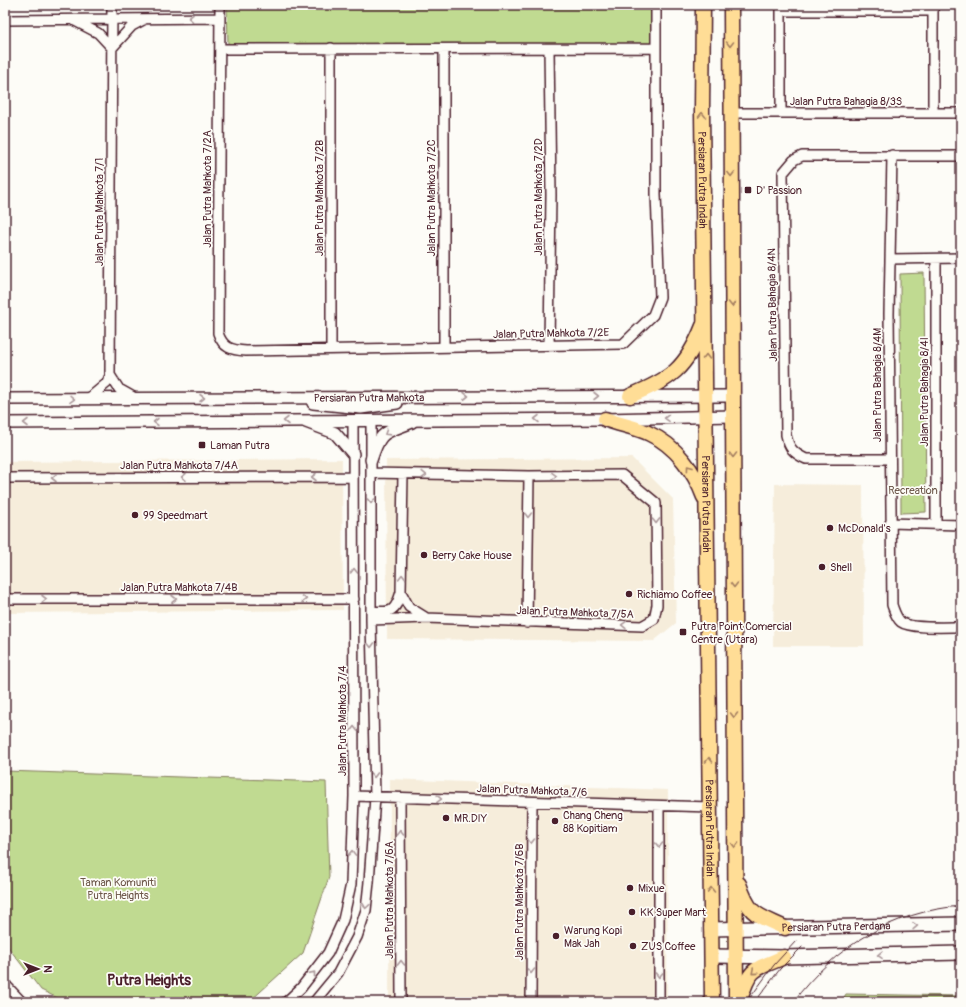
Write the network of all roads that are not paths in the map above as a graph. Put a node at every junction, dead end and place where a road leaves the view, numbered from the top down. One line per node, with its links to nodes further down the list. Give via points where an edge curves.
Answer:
1 (112, 5): 12 (street, Jalan Putra Mahkota 7/1)
2 (656, 5): 16 (street, Jalan Putra Mahkota 7/2E)
3 (703, 5): 29 (main road, Persiaran Putra Indah, one-way to 3, via 702,112)
4 (731, 5): 21 (main road, one-way to 21)
5 (220, 6): 10 (street, Jalan Putra Mahkota 7/2A)
6 (781, 8): 7 (street); 20 (street)
7 (884, 8): 8 (street)
8 (933, 8): 22 (street)
9 (150, 18): 10 (street, one-way to 9); 12 (street); 14 (street, via 135,23)
10 (220, 18): 17 (street, Jalan Putra Mahkota 7/2A)
11 (70, 19): 12 (street); 13 (street); 14 (street, via 98,33)
12 (112, 19): 14 (street, Jalan Putra Mahkota 7/1)
13 (5, 20)
14 (112, 48): 34 (street, Jalan Putra Mahkota 7/1)
15 (332, 48): 17 (street); 18 (street); 32 (street, Jalan Putra Mahkota 7/2B)
16 (656, 48): 19 (street); 30 (street, Jalan Putra Mahkota 7/2E, via 656,194 660,297 658,303 653,315 623,344)
17 (220, 49): 33 (street, Jalan Putra Mahkota 7/2A, via 218,333 224,345 230,349)
18 (444, 49): 19 (street); 31 (street, Jalan Putra Mahkota 7/2C)
19 (549, 49): 30 (street, Jalan Putra Mahkota 7/2D)
20 (781, 112): 21 (street, Jalan Putra Bahagia 8/3S); 22 (street, Jalan Putra Bahagia 8/3S)
21 (730, 113): 38 (main road, one-way to 38)
22 (933, 113): 23 (street, Jalan Putra Bahagia 8/3S)
23 (961, 113)
24 (892, 155): 25 (street); 27 (street, Jalan Putra Bahagia 8/4M); 55 (street, Jalan Putra Bahagia 8/4N, via 802,156 787,166 782,184 788,445 795,454 806,459)
25 (961, 156)
26 (961, 258): 28 (street)
27 (890, 259): 28 (street); 55 (street, Jalan Putra Bahagia 8/4M)
28 (936, 259): 64 (street, Jalan Putra Bahagia 8/4I)
29 (706, 321): 36 (main road, via 686,360 676,370 666,379); 37 (main road, Persiaran Putra Indah, one-way to 29)
30 (550, 345): 31 (street, Jalan Putra Mahkota 7/2E)
31 (444, 347): 32 (street, Jalan Putra Mahkota 7/2E)
32 (331, 348): 33 (street, Jalan Putra Mahkota 7/2E)
33 (246, 351)
34 (110, 375): 40 (street, via 118,389); 43 (street, via 107,383)
35 (427, 396): 36 (street, Persiaran Putra Mahkota, one-way to 36); 39 (street, Persiaran Putra Mahkota); 45 (street, via 408,403)
36 (630, 396): 37 (street, Persiaran Putra Mahkota)
37 (706, 396): 38 (street, Persiaran Putra Mahkota); 47 (main road, Persiaran Putra Indah)
38 (733, 396): 46 (main road)
39 (300, 397): 40 (street, Persiaran Putra Mahkota, one-way to 39); 45 (street, via 306,402)
40 (136, 398): 43 (street, Persiaran Putra Mahkota)
41 (5, 399): 42 (street, Persiaran Putra Mahkota)
42 (18, 399): 43 (street, Persiaran Putra Mahkota, one-way to 43); 44 (street)
43 (88, 399)
44 (5, 403)
45 (361, 408): 49 (street); 50 (street)
46 (732, 416): 47 (street, Persiaran Putra Mahkota); 79 (main road, one-way to 79)
47 (706, 417): 48 (street, Persiaran Putra Mahkota, one-way to 48); 62 (main road, Persiaran Putra Indah)
48 (605, 419): 51 (street, Persiaran Putra Mahkota, one-way to 51); 62 (main road, one-way to 48, via 699,483 668,446 651,434)
49 (353, 420): 50 (street, Persiaran Putra Mahkota); 52 (street, Persiaran Putra Mahkota); 54 (street, Jalan Putra Mahkota 7/4)
50 (371, 420): 51 (street, Persiaran Putra Mahkota); 56 (street)
51 (418, 420): 56 (street, one-way to 56, via 387,431 380,437)
52 (302, 421): 53 (street, Persiaran Putra Mahkota, one-way to 53); 54 (street, via 335,433)
53 (6, 423)
54 (353, 454): 60 (street, Jalan Putra Mahkota 7/4)
55 (890, 459): 63 (street, Jalan Putra Bahagia 8/4M)
56 (371, 460): 57 (street)
57 (371, 473): 58 (street, Jalan Putra Mahkota 7/5A); 69 (street, one-way to 69)
58 (403, 474): 59 (street, Jalan Putra Mahkota 7/5A, one-way to 59); 66 (street, one-way to 58)
59 (529, 476): 71 (street, one-way to 71); 71 (street, Jalan Putra Mahkota 7/5A, one-way to 71, via 622,475 656,503 657,605 654,619 642,626)
60 (353, 477): 61 (street, Jalan Putra Mahkota 7/4A, one-way to 61); 68 (street, Jalan Putra Mahkota 7/4, one-way to 60)
61 (5, 478)
62 (707, 502): 78 (main road, Persiaran Putra Indah, one-way to 62)
63 (890, 523): 64 (street); 72 (street, Jalan Putra Bahagia 8/4M, via 892,605 895,615 901,622 914,625)
64 (936, 525): 65 (street)
65 (961, 525)
66 (401, 592): 69 (street, via 394,609); 70 (street, via 409,607)
67 (5, 599): 68 (street, Jalan Putra Mahkota 7/4B, one-way to 68)
68 (354, 599): 73 (street, Jalan Putra Mahkota 7/4, one-way to 68)
69 (371, 616): 70 (street, Jalan Putra Mahkota 7/5A); 74 (street, one-way to 74)
70 (426, 618): 71 (street, Jalan Putra Mahkota 7/5A)
71 (527, 623)
72 (961, 627)
73 (354, 796): 74 (street, Jalan Putra Mahkota 7/6); 90 (street, Jalan Putra Mahkota 7/4, one-way to 73, via 301,988 328,953 343,920 351,884)
74 (375, 797): 75 (street, Jalan Putra Mahkota 7/6); 91 (street, one-way to 91, via 366,910 357,937 338,973)
75 (400, 798): 76 (street, Jalan Putra Mahkota 7/6, one-way to 76); 92 (street, Jalan Putra Mahkota 7/6A, one-way to 75)
76 (532, 802): 77 (street, Jalan Putra Mahkota 7/6); 93 (street, Jalan Putra Mahkota 7/6B, one-way to 93)
77 (659, 806): 78 (street, Jalan Putra Mahkota 7/6); 94 (street, one-way to 94)
78 (710, 808): 82 (main road, Persiaran Putra Indah, one-way to 78)
79 (735, 874): 81 (main road, via 748,908 756,915); 83 (main road)
80 (961, 924): 81 (main road, Persiaran Putra Perdana, one-way to 80)
81 (785, 928): 83 (main road, Persiaran Putra Perdana)
82 (711, 929): 83 (main road, Persiaran Putra Perdana); 86 (main road, Persiaran Putra Indah)
83 (736, 929): 85 (main road)
84 (961, 953): 87 (main road, one-way to 87)
85 (736, 955): 86 (main road); 87 (main road); 96 (main road)
86 (712, 956): 95 (main road, Persiaran Putra Indah)
87 (784, 957): 97 (main road, one-way to 97, via 752,972 746,980)
88 (5, 984): 89 (street)
89 (22, 1002)
90 (286, 1002)
91 (314, 1002)
92 (401, 1002)
93 (531, 1002)
94 (659, 1002)
95 (712, 1002)
96 (736, 1002)
97 (739, 1002)

